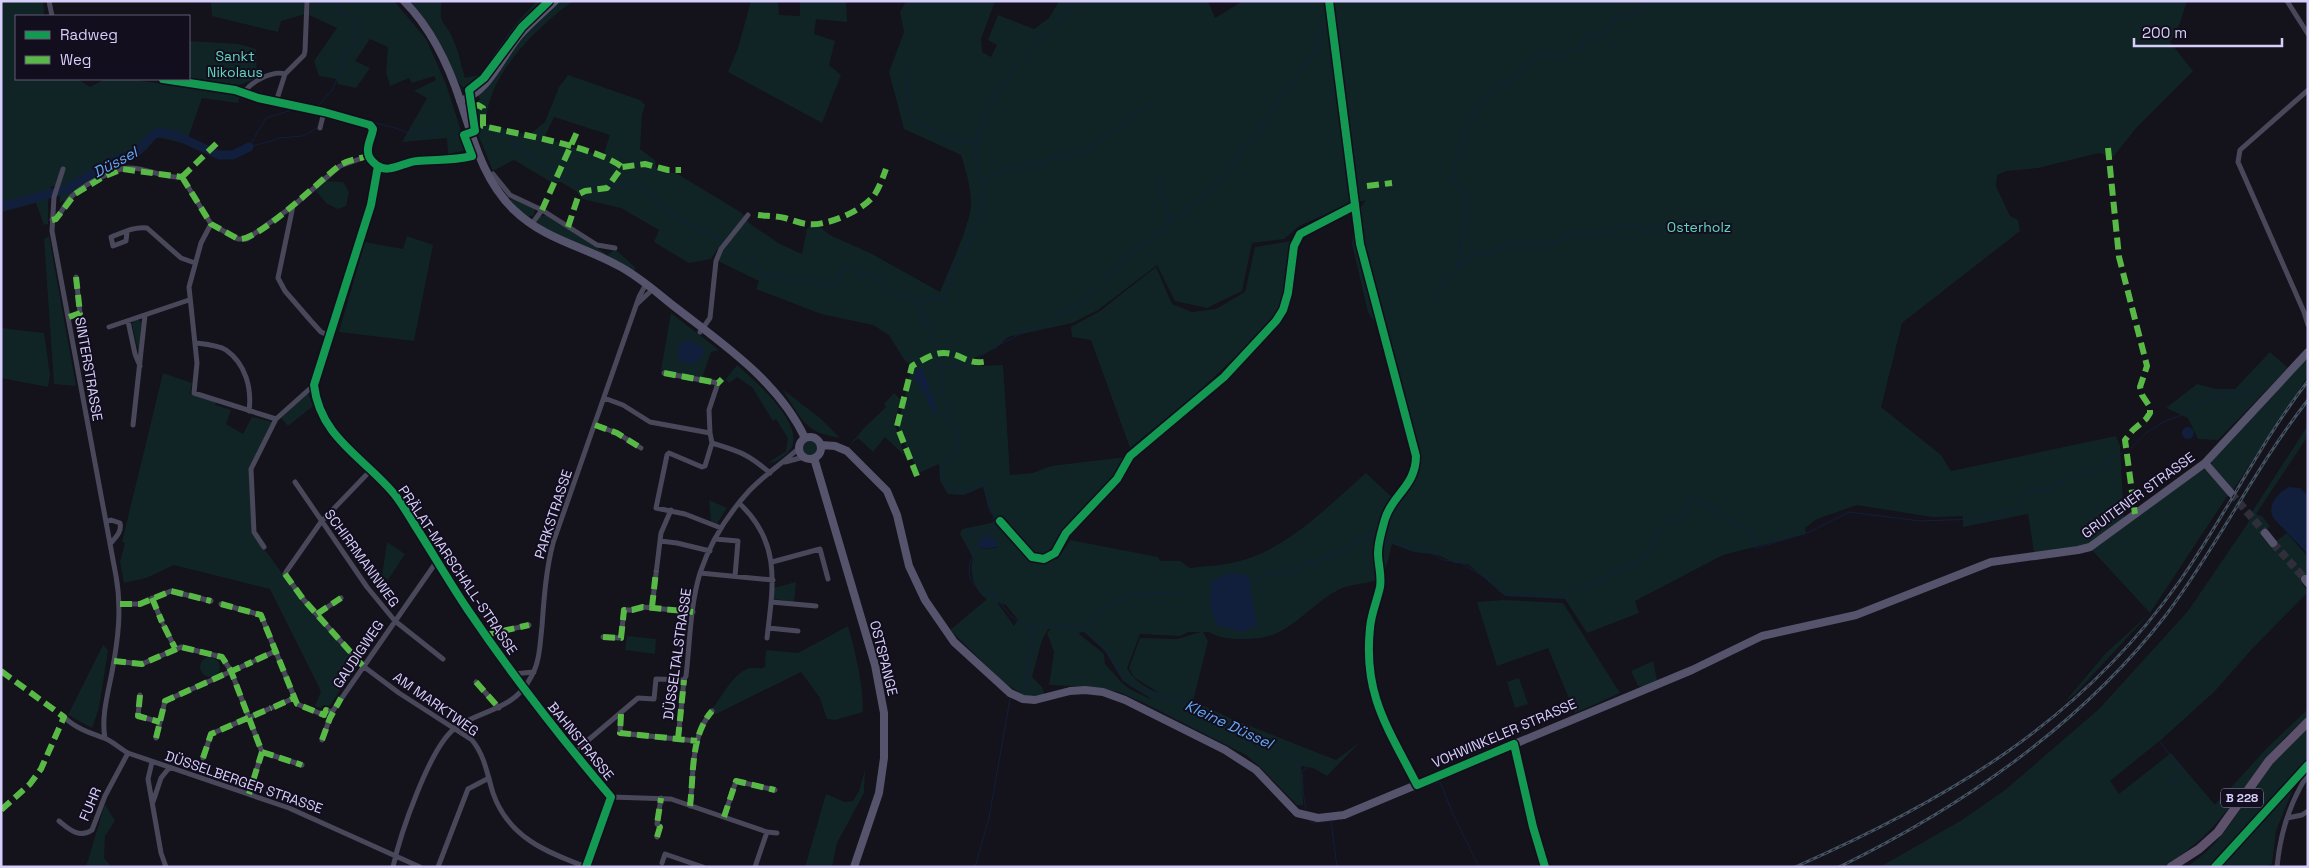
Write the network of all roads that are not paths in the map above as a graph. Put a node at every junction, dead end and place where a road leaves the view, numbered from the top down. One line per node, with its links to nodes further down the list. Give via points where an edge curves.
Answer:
1 (49, 1): 6 (street)
2 (307, 1): 8 (street, via 306,51)
3 (404, 1): 12 (street, via 432,38)
4 (555, 1): 12 (street, via 519,36 481,90)
5 (2287, 1): 7 (street)
6 (52, 15)
7 (2308, 34)
8 (285, 74): 11 (street, via 264,78 249,86); 13 (street)
9 (169, 80): 11 (street)
10 (2308, 90): 35 (street, via 2237,156)
11 (244, 93): 13 (street)
12 (460, 101): 16 (street)
13 (276, 102): 14 (street)
14 (324, 112): 15 (street); 17 (street, via 372,127)
15 (320, 128)
16 (478, 155): 18 (street, via 448,161 415,161 392,169); 26 (street, via 500,195)
17 (368, 156): 18 (street); 21 (street, via 340,166)
18 (378, 166): 42 (street, via 371,205)
19 (63, 169): 24 (street, SINTERSTRASSE, via 54,197)
20 (493, 174): 22 (street, via 506,193)
21 (293, 206): 25 (street, via 247,239 238,240); 42 (street, via 278,278 311,321)
22 (542, 210): 26 (street); 28 (street, via 597,245)
23 (748, 215): 41 (street, via 725,242 716,261 710,318)
24 (52, 220): 25 (street, via 75,194 122,169 182,176); 37 (street, SINTERSTRASSE)
25 (211, 224): 29 (street)
26 (531, 224): 31 (street, via 555,239 617,265)
27 (127, 232): 29 (street, via 147,228 181,258)
28 (615, 248)
29 (195, 262): 33 (street)
30 (76, 277): 37 (street, via 80,313)
31 (646, 284): 32 (street); 34 (street, PARKSTRASSE)
32 (653, 289): 34 (street, PARKSTRASSE); 41 (street)
33 (189, 300): 36 (street); 43 (street)
34 (637, 304): 48 (street, PARKSTRASSE)
35 (2306, 314): 39 (street)
36 (145, 315): 38 (street); 45 (street)
37 (68, 318): 69 (street, SINTERSTRASSE)
38 (128, 321): 40 (street); 45 (street)
39 (2308, 325)
40 (109, 327)
41 (702, 330): 54 (street, via 768,383 788,408)
42 (330, 336): 47 (street)
43 (196, 343): 49 (street, via 226,349 238,362 250,388); 49 (street, via 194,393)
44 (2308, 352): 62 (street, GRUITENER STRASSE)
45 (141, 367): 51 (street)
46 (664, 373): 53 (street, via 718,384 710,410)
47 (314, 385): 50 (street); 63 (street, PRÄLAT-MARSCHALL-STRASSE, via 316,402 323,418)
48 (604, 398): 52 (street, PARKSTRASSE); 53 (street, via 623,405 650,422)
49 (249, 411): 50 (street)
50 (276, 419): 77 (street, via 251,469 254,532)
51 (133, 425)
52 (595, 425): 57 (street, via 617,433); 109 (street, PARKSTRASSE, via 548,560)
53 (710, 433): 55 (street)
54 (805, 438): 56 (street, via 814,438); 58 (street)
55 (712, 444): 64 (street, via 740,451); 68 (street, via 707,462 702,467 669,453 666,455 656,508)
56 (821, 445): 60 (street, via 820,453); 95 (street, VOHWINKELER STRASSE, via 847,451 887,491 895,508 909,566 925,600 954,642 1010,693 1036,700 1085,690 1125,700 1248,764 1298,813 1310,817 1344,815 1692,670 1762,636)
57 (641, 448)
58 (799, 448): 59 (street); 61 (street, DÜSSELTALSTRASSE)
59 (804, 458): 60 (street); 61 (street, DÜSSELTALSTRASSE)
60 (814, 458): 161 (street, OSTSPANGE, via 875,665 884,713 885,746 879,793)
61 (785, 462): 64 (street, DÜSSELTALSTRASSE)
62 (2205, 463): 66 (street); 95 (street, GRUITENER STRASSE, via 2090,547 1991,562)
63 (370, 471): 70 (street); 79 (street, PRÄLAT-MARSCHALL-STRASSE, via 395,495)
64 (770, 473): 67 (street, DÜSSELTALSTRASSE)
65 (295, 482): 70 (street, SCHIRRMANNWEG)
66 (2231, 493)
67 (739, 503): 71 (street, DÜSSELTALSTRASSE); 80 (street, via 760,528)
68 (670, 510): 71 (street); 74 (street)
69 (106, 522): 76 (street, SINTERSTRASSE); 76 (street, via 120,523 120,533)
70 (321, 522): 94 (street, AM MARKTWEG, via 285,573); 96 (street, SCHIRRMANNWEG)
71 (721, 528): 73 (street, DÜSSELTALSTRASSE)
72 (2265, 533): 75 (street)
73 (715, 539): 78 (street, DÜSSELTALSTRASSE); 82 (street, via 738,541)
74 (660, 541): 78 (street); 92 (street)
75 (2273, 543)
76 (110, 544): 89 (street, SINTERSTRASSE)
77 (264, 547)
78 (710, 551): 81 (street, DÜSSELTALSTRASSE)
79 (438, 561): 96 (street, GAUDIGWEG); 100 (street, PRÄLAT-MARSCHALL-STRASSE)
80 (772, 562): 83 (street, via 820,549); 84 (street)
81 (700, 573): 82 (street, DÜSSELTALSTRASSE); 93 (street, DÜSSELTALSTRASSE)
82 (735, 576): 84 (street, DÜSSELTALSTRASSE)
83 (828, 579)
84 (772, 580): 88 (street)
85 (152, 598): 87 (street, via 171,591); 89 (street, via 140,604); 103 (street)
86 (340, 598): 94 (street)
87 (211, 602)
88 (771, 602): 91 (street); 98 (street)
89 (120, 604): 106 (street, SINTERSTRASSE)
90 (220, 604): 104 (street, via 261,615)
91 (816, 606)
92 (652, 608): 93 (street); 101 (street, via 624,610 621,638)
93 (693, 612): 111 (street, DÜSSELTALSTRASSE)
94 (317, 614): 107 (street, AM MARKTWEG)
95 (1856, 615)
96 (395, 621): 105 (street, SCHIRRMANNWEG); 107 (street, GAUDIGWEG)
97 (530, 625): 100 (street)
98 (768, 628): 99 (street); 102 (street)
99 (798, 631)
100 (485, 634): 110 (street, PRÄLAT-MARSCHALL-STRASSE)
101 (603, 637)
102 (767, 638)
103 (175, 648): 106 (street, via 142,664); 108 (street, via 222,657)
104 (276, 651): 108 (street); 115 (street)
105 (443, 659)
106 (114, 661): 125 (street, SINTERSTRASSE, via 104,721)
107 (363, 666): 119 (street, GAUDIGWEG); 124 (street, AM MARKTWEG)
108 (231, 671): 121 (street); 122 (street, via 165,701)
109 (534, 672): 110 (street); 113 (street, PARKSTRASSE)
110 (513, 674): 113 (street, PRÄLAT-MARSCHALL-STRASSE)
111 (684, 680): 118 (street, via 656,679 654,699 638,698); 127 (street, DÜSSELTALSTRASSE)
112 (476, 682): 116 (street)
113 (524, 690): 116 (street); 132 (street, BAHNSTRASSE)
114 (140, 695): 122 (street, via 138,716)
115 (294, 698): 119 (street, via 297,704); 121 (street)
116 (499, 708): 124 (street)
117 (712, 712): 129 (street, via 704,721)
118 (622, 714): 127 (street, via 620,733); 132 (street)
119 (328, 715): 128 (street, GAUDIGWEG)
120 (64, 717): 125 (street, DÜSSELBERGER STRASSE, via 93,736)
121 (249, 718): 130 (street); 133 (street, via 211,734)
122 (160, 722): 126 (street)
123 (2308, 722): 162 (main road, B 228, via 2269,761 2218,832)
124 (454, 729): 138 (street, AM MARKTWEG, via 472,740 480,750); 152 (street, via 429,762)
125 (105, 738): 131 (street, DÜSSELBERGER STRASSE)
126 (156, 738)
127 (678, 739): 129 (street)
128 (322, 740)
129 (697, 741): 144 (street)
130 (262, 752): 135 (street); 140 (street)
131 (128, 753): 134 (street, DÜSSELBERGER STRASSE); 148 (street, FUHR, via 105,796 92,830 74,833)
132 (573, 753): 141 (street, BAHNSTRASSE)
133 (203, 758)
134 (152, 762): 136 (street, DÜSSELBERGER STRASSE); 143 (street, via 148,777)
135 (302, 765)
136 (169, 768): 140 (street, DÜSSELBERGER STRASSE); 143 (street, via 161,778)
137 (2308, 774): 147 (street)
138 (489, 778): 157 (street, via 468,790); 158 (street, AM MARKTWEG, via 503,815 520,835 552,854)
139 (775, 790): 146 (street, via 736,781)
140 (249, 794): 152 (street, DÜSSELBERGER STRASSE, via 312,817)
141 (611, 797): 142 (street); 158 (street, BAHNSTRASSE)
142 (660, 798): 144 (street); 151 (street)
143 (153, 802): 154 (street)
144 (690, 806): 146 (street)
145 (2308, 811): 147 (street)
146 (724, 817): 149 (street)
147 (2287, 818): 163 (street)
148 (59, 821)
149 (767, 832): 150 (street); 160 (street)
150 (777, 833)
151 (657, 837)
152 (396, 856): 155 (street); 156 (street, DÜSSELBERGER STRASSE)
153 (662, 864): 159 (street, via 665,854)
154 (166, 867)
155 (393, 867)
156 (420, 867)
157 (438, 867)
158 (586, 867)
159 (703, 867)
160 (755, 867)
161 (854, 867)
162 (2171, 867)
163 (2277, 867)

